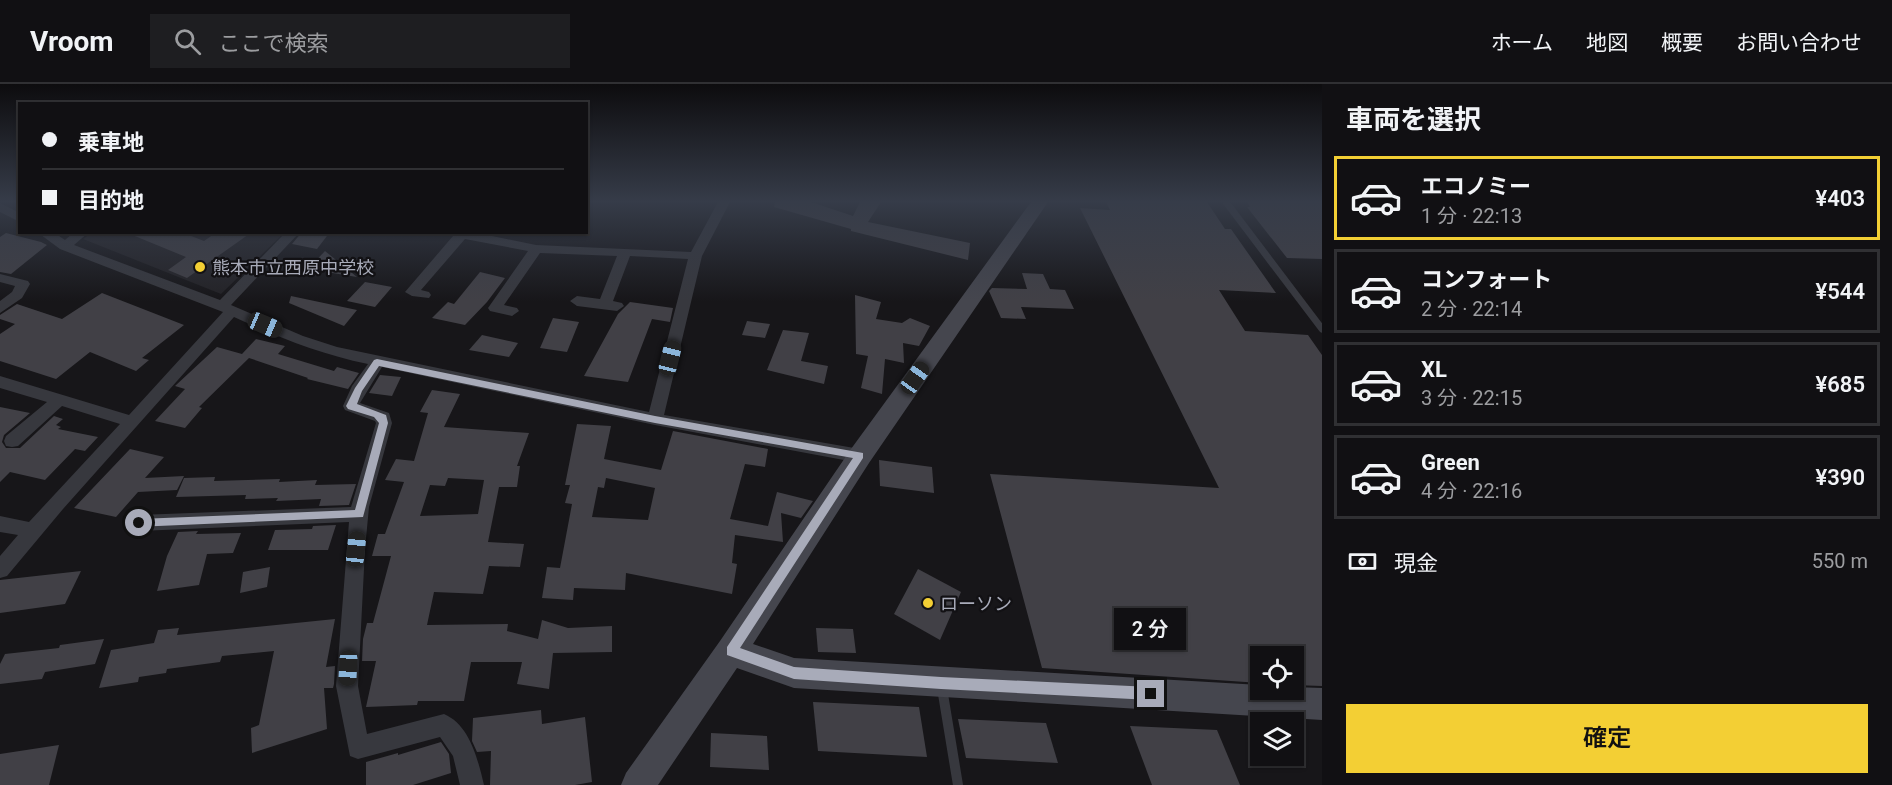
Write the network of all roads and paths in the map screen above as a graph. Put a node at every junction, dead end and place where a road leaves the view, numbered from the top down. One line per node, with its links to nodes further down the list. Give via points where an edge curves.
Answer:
1 (47, 235): 10 (street)
2 (80, 235): 10 (street)
3 (292, 235): 18 (street)
4 (456, 235): 15 (street)
5 (474, 235): 9 (street)
6 (706, 235): 13 (street)
7 (1017, 235): 27 (street)
8 (1251, 235): 20 (lane)
9 (508, 238): 11 (street)
10 (65, 246): 18 (street)
11 (536, 249): 12 (street); 19 (street, via 495,308)
12 (626, 252): 13 (street); 16 (street, via 611,305)
13 (695, 256): 24 (street)
14 (0, 278): 17 (street, via 23,284 17,295)
15 (412, 292)
16 (577, 301)
17 (0, 308)
18 (227, 308): 21 (street, via 298,340); 25 (street, via 189,362)
19 (512, 311)
20 (1322, 329)
21 (377, 363): 24 (street); 28 (street, via 351,406 377,414 384,423)
22 (0, 382): 23 (street)
23 (59, 400): 25 (street); 26 (street)
24 (655, 419): 27 (street)
25 (130, 422): 31 (street)
26 (12, 441)
27 (860, 456): 33 (street)
28 (359, 514): 29 (street, via 263,527); 36 (street, via 347,686 358,748 444,725 452,731 468,762)
29 (139, 523)
30 (0, 524): 31 (street)
31 (32, 530): 32 (street)
32 (0, 570)
33 (731, 651): 34 (street, via 794,673); 37 (street)
34 (941, 683): 35 (street); 38 (lane)
35 (1322, 704)
36 (472, 785)
37 (638, 785)
38 (958, 785)

